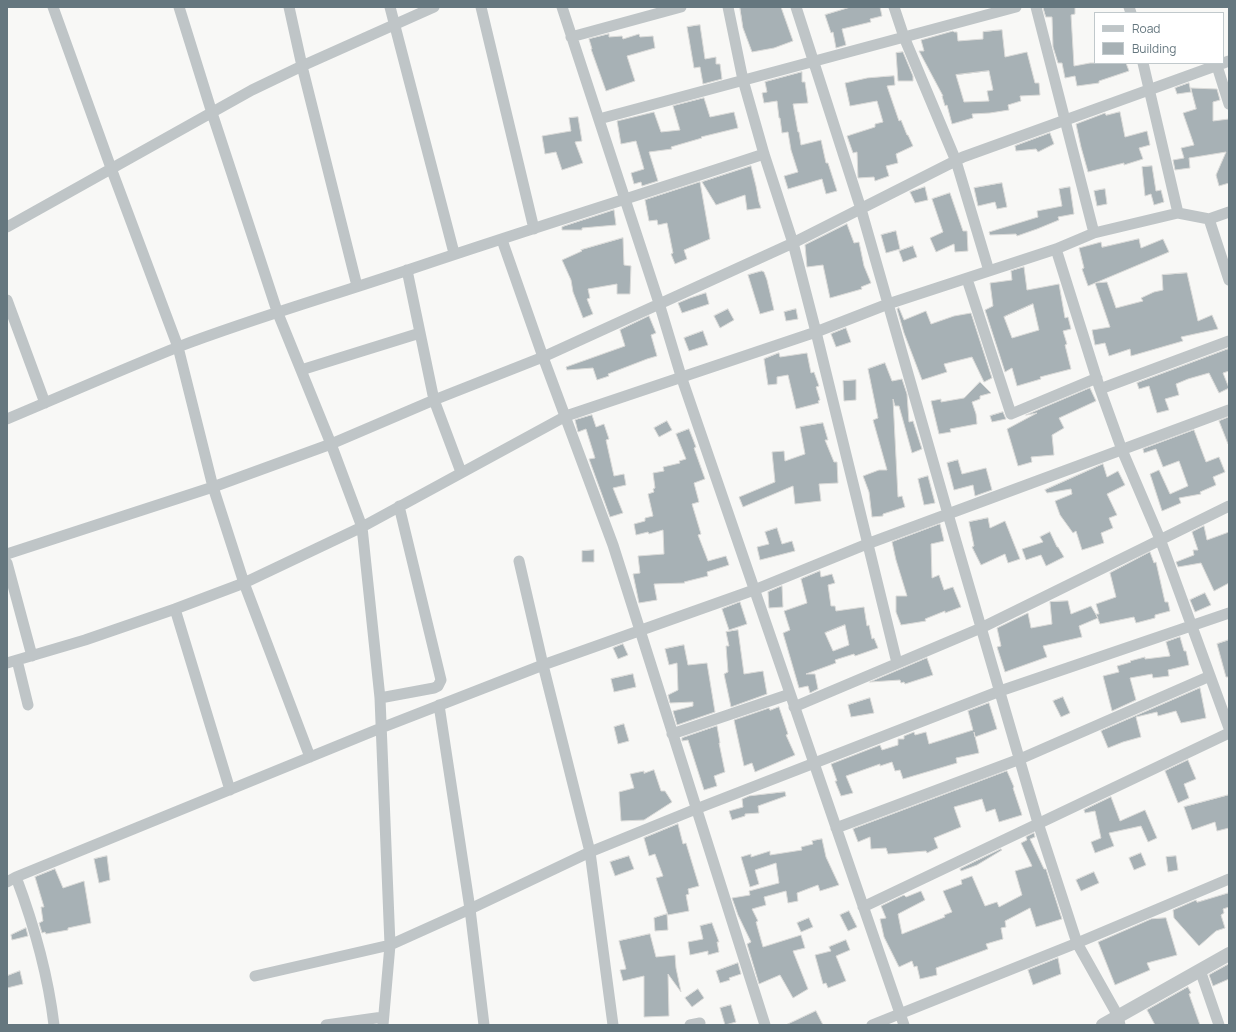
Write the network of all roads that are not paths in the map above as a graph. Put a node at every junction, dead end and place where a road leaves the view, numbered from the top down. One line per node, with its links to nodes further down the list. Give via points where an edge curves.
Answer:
1 (53, 7): 30 (street)
2 (179, 7): 25 (street)
3 (289, 7): 20 (street)
4 (390, 7): 14 (street)
5 (434, 7): 14 (street)
6 (481, 7): 37 (street)
7 (562, 7): 15 (street)
8 (681, 7): 15 (street)
9 (728, 7): 22 (street)
10 (796, 7): 17 (street)
11 (894, 7): 16 (street)
12 (1016, 7): 16 (street)
13 (1036, 7): 27 (street)
14 (394, 25): 20 (street); 42 (street)
15 (571, 37): 26 (street)
16 (904, 37): 17 (street); 29 (street)
17 (813, 62): 22 (street); 32 (street)
18 (1142, 64): 23 (street)
19 (1223, 64): 21 (street)
20 (302, 66): 25 (street); 47 (street)
21 (1217, 66): 23 (street); 24 (street)
22 (743, 80): 26 (street); 28 (street)
23 (1149, 90): 27 (street); 34 (street)
24 (1229, 104)
25 (212, 113): 30 (street); 51 (street)
26 (599, 119): 31 (street)
27 (1065, 120): 29 (street); 38 (street)
28 (764, 154): 31 (street); 40 (street)
29 (956, 161): 32 (street); 44 (street)
30 (111, 168): 36 (street); 55 (street)
31 (625, 200): 37 (street); 49 (street)
32 (861, 209): 40 (street); 50 (street)
33 (1229, 212): 35 (street)
34 (1178, 213): 35 (street); 38 (street)
35 (1209, 219): 46 (street)
36 (7, 227)
37 (534, 229): 39 (street)
38 (1094, 233): 41 (street)
39 (502, 240): 42 (street); 56 (street)
40 (793, 243): 49 (street); 52 (street)
41 (1056, 249): 44 (street); 59 (street)
42 (454, 253): 43 (street)
43 (407, 270): 47 (street); 53 (street)
44 (989, 271): 45 (street)
45 (966, 279): 50 (street); 59 (street, via 1011,414)
46 (1229, 280)
47 (357, 286): 51 (street)
48 (7, 300): 62 (street)
49 (659, 303): 56 (street); 58 (street)
50 (888, 304): 52 (street); 72 (street)
51 (278, 311): 55 (street); 57 (street)
52 (816, 332): 58 (street); 75 (street)
53 (420, 333): 57 (street); 61 (street)
54 (1229, 341): 60 (street)
55 (178, 347): 62 (street); 69 (street)
56 (543, 357): 61 (street); 64 (street)
57 (301, 370): 66 (street)
58 (681, 376): 64 (street); 80 (street)
59 (1097, 378): 60 (street)
60 (1100, 389): 67 (street)
61 (434, 400): 66 (street); 68 (street)
62 (45, 403): 65 (street)
63 (1229, 410): 67 (street)
64 (566, 416): 68 (street); 85 (street)
65 (7, 419)
66 (331, 444): 69 (street); 73 (street)
67 (1122, 450): 72 (street); 74 (street)
68 (461, 472): 70 (street)
69 (213, 487): 76 (street); 79 (street)
70 (399, 506): 73 (street); 93 (street, via 441,680 434,688)
71 (1229, 506): 74 (street)
72 (948, 514): 75 (street); 84 (street)
73 (362, 527): 79 (street); 93 (street)
74 (1160, 539): 83 (street); 84 (street)
75 (867, 544): 80 (street); 88 (street)
76 (7, 554)
77 (519, 561): 89 (street)
78 (7, 562): 86 (street)
79 (244, 583): 81 (street); 101 (street)
80 (754, 590): 85 (street); 92 (street)
81 (175, 609): 86 (street); 104 (street)
82 (1229, 613): 83 (street)
83 (1192, 625): 90 (street); 91 (street)
84 (981, 628): 88 (street); 91 (street)
85 (640, 630): 89 (street); 100 (street)
86 (32, 656): 87 (street)
87 (12, 662): 94 (street)
88 (897, 663): 96 (street)
89 (544, 665): 95 (street); 108 (street)
90 (1210, 676): 98 (street); 102 (street)
91 (1000, 691): 102 (street); 103 (street)
92 (790, 694): 96 (street); 100 (street)
93 (380, 698): 97 (street)
94 (28, 705)
95 (440, 705): 97 (street); 112 (street)
96 (794, 707): 103 (street)
97 (381, 728): 101 (street); 114 (street)
98 (1229, 728)
99 (1229, 733): 106 (street)
100 (672, 734): 105 (street)
101 (310, 757): 104 (street)
102 (1020, 759): 106 (street); 107 (street)
103 (814, 763): 105 (street); 107 (street)
104 (230, 790): 109 (street)
105 (696, 809): 108 (street); 125 (street)
106 (1038, 823): 111 (street); 113 (street)
107 (836, 828): 111 (street)
108 (590, 852): 112 (street); 124 (street)
109 (12, 879): 121 (street, via 28,909 47,982)
110 (1229, 879): 113 (street)
111 (863, 907): 118 (street)
112 (470, 910): 114 (street); 123 (street)
113 (1077, 943): 118 (street); 120 (street)
114 (390, 945): 117 (street); 119 (street)
115 (1229, 954): 116 (street)
116 (1200, 970): 120 (street); 129 (street)
117 (255, 976)
118 (900, 1013): 126 (street); 127 (street)
119 (383, 1021): 122 (street)
120 (1119, 1021): 128 (street)
121 (54, 1025)
122 (326, 1025)
123 (484, 1025)
124 (613, 1025)
125 (765, 1025)
126 (872, 1025)
127 (904, 1025)
128 (1103, 1025)
129 (1219, 1025)

